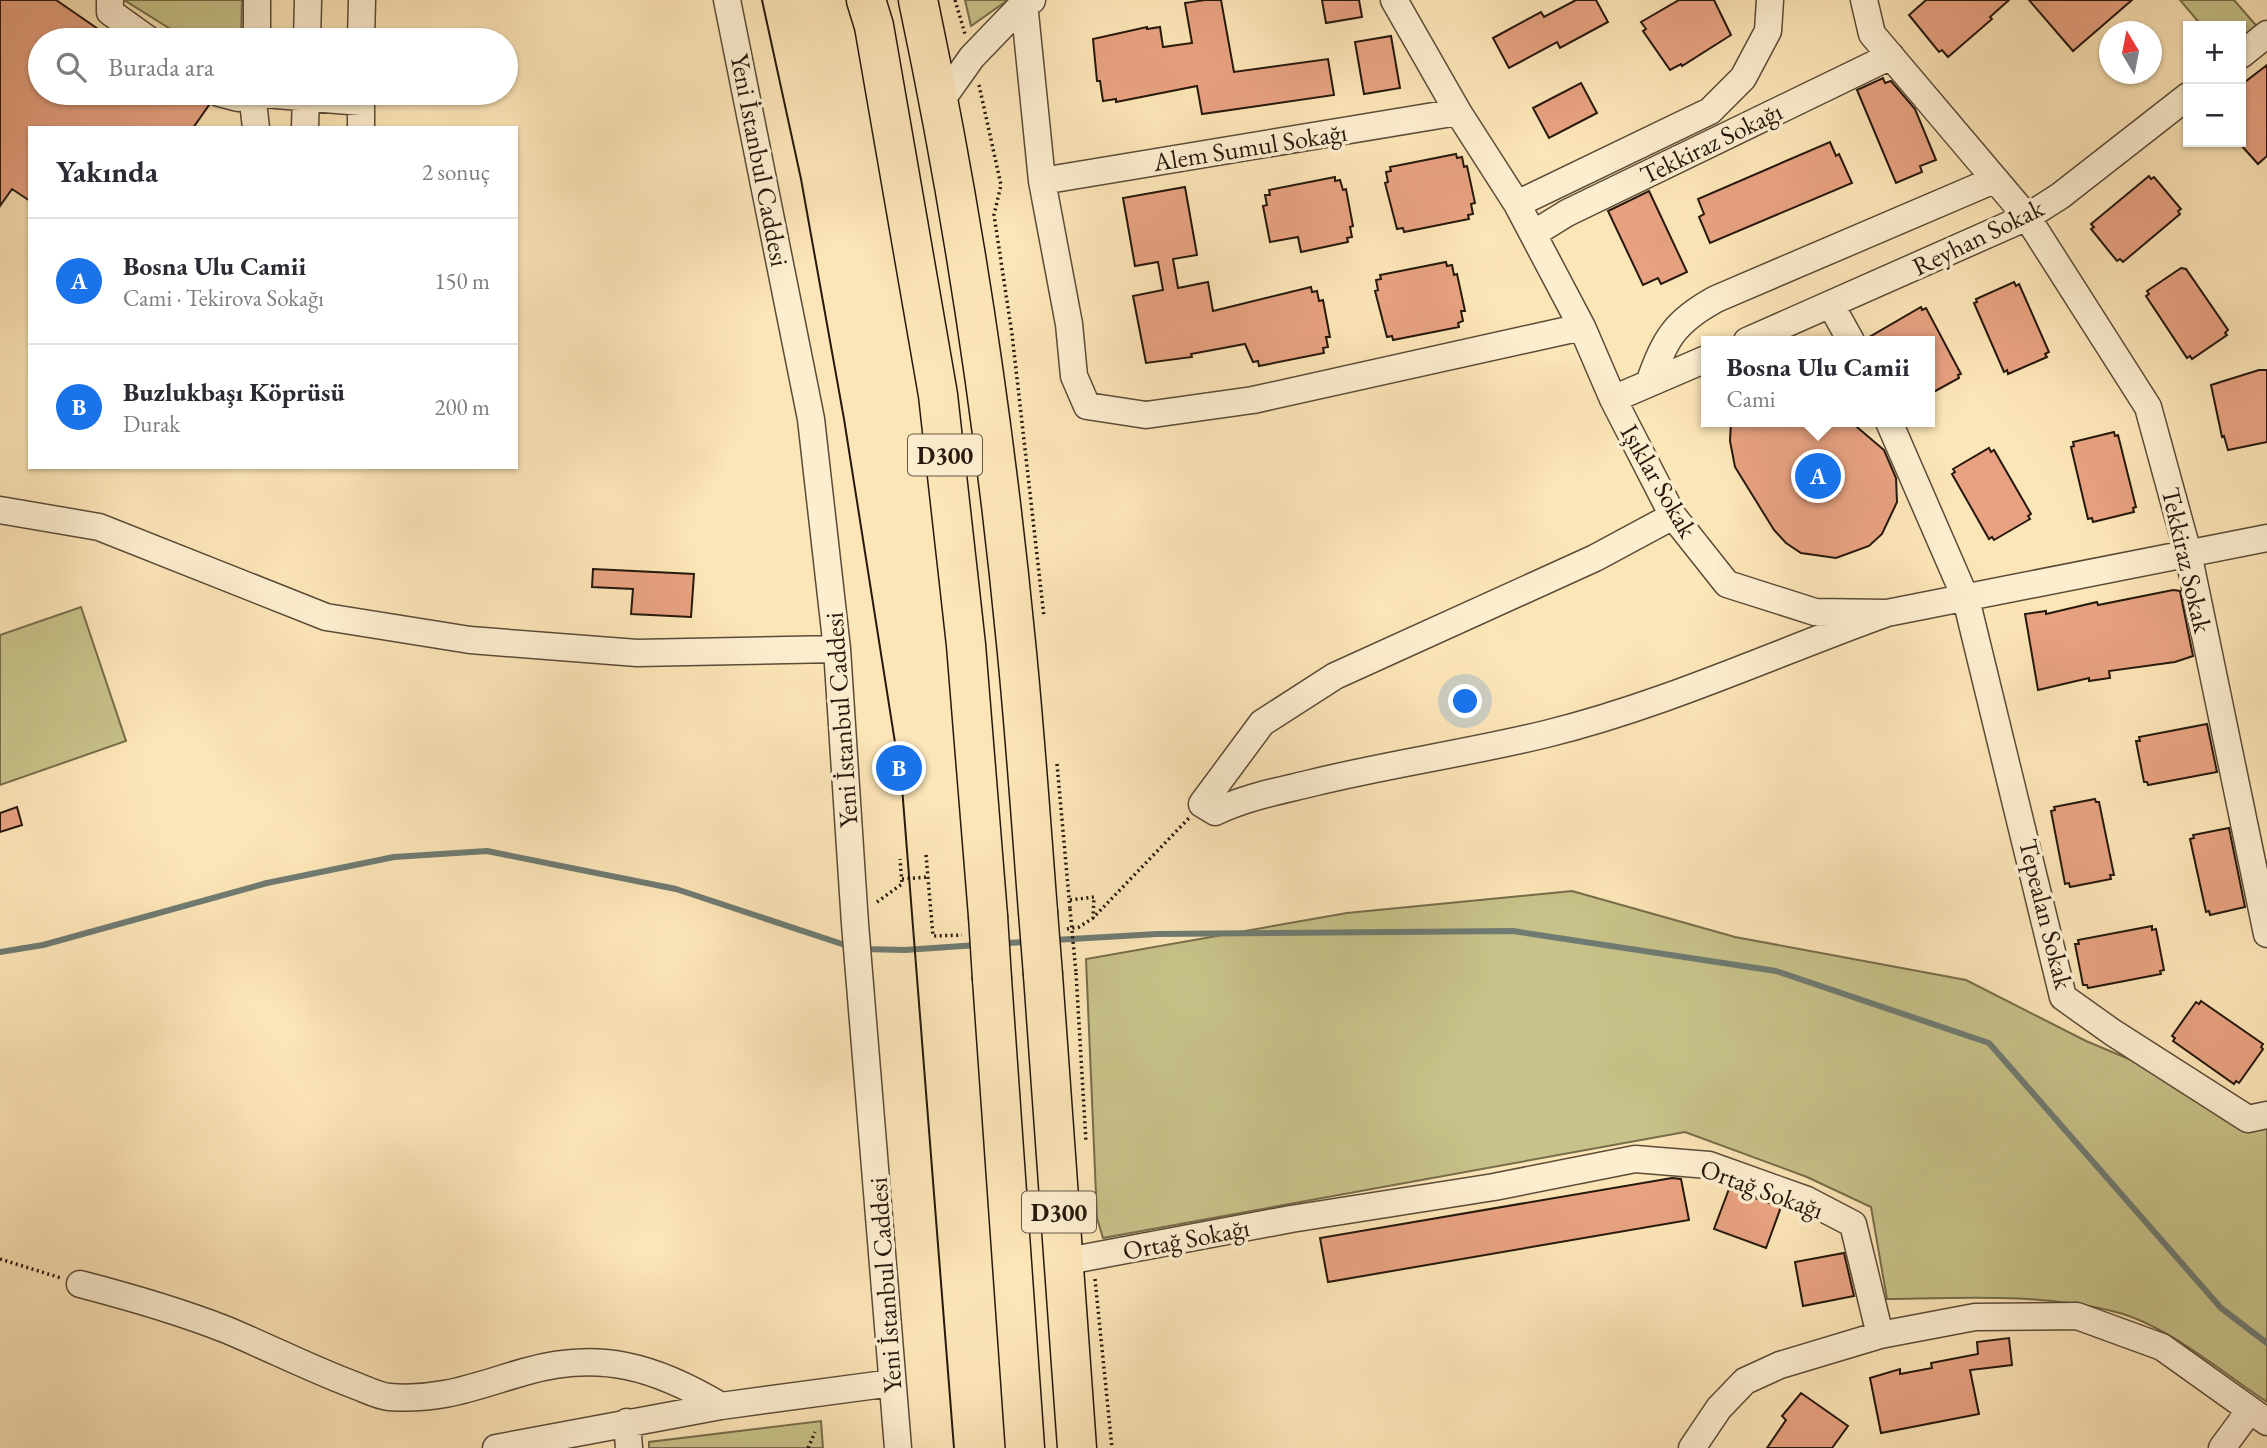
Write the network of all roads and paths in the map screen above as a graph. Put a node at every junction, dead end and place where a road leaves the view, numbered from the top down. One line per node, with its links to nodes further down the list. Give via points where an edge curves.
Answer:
1 (110, 0): 12 (street, via 110,12)
2 (257, 0): 13 (street)
3 (308, 0): 14 (street)
4 (362, 0): 15 (street)
5 (727, 0): 45 (street, Yeni İstanbul Caddesi, via 811,419)
6 (866, 0): 54 (highway, D300, via 938,395 966,645)
7 (918, 0): 20 (highway, D300)
8 (1394, 0): 23 (street, Işıklar Sokak)
9 (1770, 0): 28 (street, via 1768,31 1744,78 1710,111)
10 (1864, 0): 18 (street, via 1872,34)
11 (1028, 1): 20 (street, via 972,57); 27 (street)
12 (132, 28)
13 (257, 28)
14 (307, 28)
15 (362, 28)
16 (2267, 34): 17 (street)
17 (2246, 51)
18 (1891, 56): 26 (street); 30 (street, Tekkiraz Sokağı)
19 (2183, 100): 29 (street, Reyhan Sokak, via 2060,197)
20 (940, 102): 51 (highway, D300, via 983,359 1016,643)
21 (253, 105): 24 (street)
22 (306, 105): 25 (street)
23 (1458, 112): 27 (street, Alem Sumul Sokağı); 28 (street, Işıklar Sokak)
24 (256, 126)
25 (305, 126)
26 (1994, 180): 29 (street); 36 (street, via 1688,314 1664,342)
27 (1042, 181): 32 (street, via 1074,376 1087,406 1146,415 1253,400)
28 (1517, 204): 30 (street, Işıklar Sokak)
29 (2027, 217): 31 (street, Reyhan Sokak); 42 (street, Tekkiraz Sokak, via 2148,407)
30 (1533, 234): 32 (street, Işıklar Sokak)
31 (1831, 305): 33 (street, Reyhan Sokak); 34 (street)
32 (1582, 327): 37 (street, Işıklar Sokak)
33 (1759, 336)
34 (1847, 336)
35 (1701, 361): 36 (street)
36 (1649, 383): 37 (street)
37 (1613, 399): 40 (street, Işıklar Sokak)
38 (1891, 427): 43 (street, Tepealan Sokak)
39 (0, 510): 45 (street, via 99,527 326,617 470,640 637,653)
40 (1673, 516): 44 (street, Işıklar Sokak, via 1727,584 1815,612); 46 (street, via 1595,558 1335,676 1262,723)
41 (2267, 538): 42 (street, Işıklar Sokak)
42 (2188, 553): 43 (street, Işıklar Sokak); 55 (street, Tekkiraz Sokak)
43 (1966, 599): 44 (street, Işıklar Sokak); 57 (street, Tepealan Sokak, via 2063,997 2248,1119)
44 (1887, 613): 46 (street, via 1715,681 1592,722 1322,780 1237,801 1215,812)
45 (837, 649): 53 (street, Yeni İstanbul Caddesi)
46 (1202, 804): 52 (path)
47 (926, 855): 49 (path)
48 (900, 859): 50 (path)
49 (928, 877): 50 (path); 54 (path, via 933,936)
50 (901, 879): 53 (path, via 902,884)
51 (1061, 913): 52 (path, via 1079,928); 52 (path, via 1094,897); 56 (highway, D300, bridge); 56 (path, bridge)
52 (1094, 918)
53 (855, 920): 63 (street, Yeni İstanbul Caddesi)
54 (975, 925): 71 (highway, D300, bridge, via 992,979)
55 (2267, 934)
56 (1060, 974): 58 (path); 60 (highway, D300)
57 (2267, 1115)
58 (1086, 1149)
59 (0, 1259): 61 (path)
60 (1077, 1260): 62 (street, Ortağ Sokağı, via 1635,1158 1709,1164 1807,1200 1853,1224); 72 (highway, D300); 73 (path)
61 (80, 1284): 64 (street, via 148,1301 387,1397 448,1396 528,1371 593,1362 639,1367 680,1382)
62 (1880, 1335): 65 (street, via 1975,1317 2077,1316 2162,1347); 74 (street, via 1780,1365 1745,1381 1719,1408)
63 (892, 1383): 64 (street); 70 (street, Yeni İstanbul Caddesi)
64 (721, 1406): 67 (street)
65 (2258, 1416): 75 (street)
66 (815, 1432): 69 (path)
67 (628, 1435): 68 (street)
68 (496, 1448)
69 (807, 1448)
70 (898, 1448)
71 (1025, 1448)
72 (1077, 1448)
73 (1112, 1448)
74 (1692, 1448)
75 (2222, 1448)

